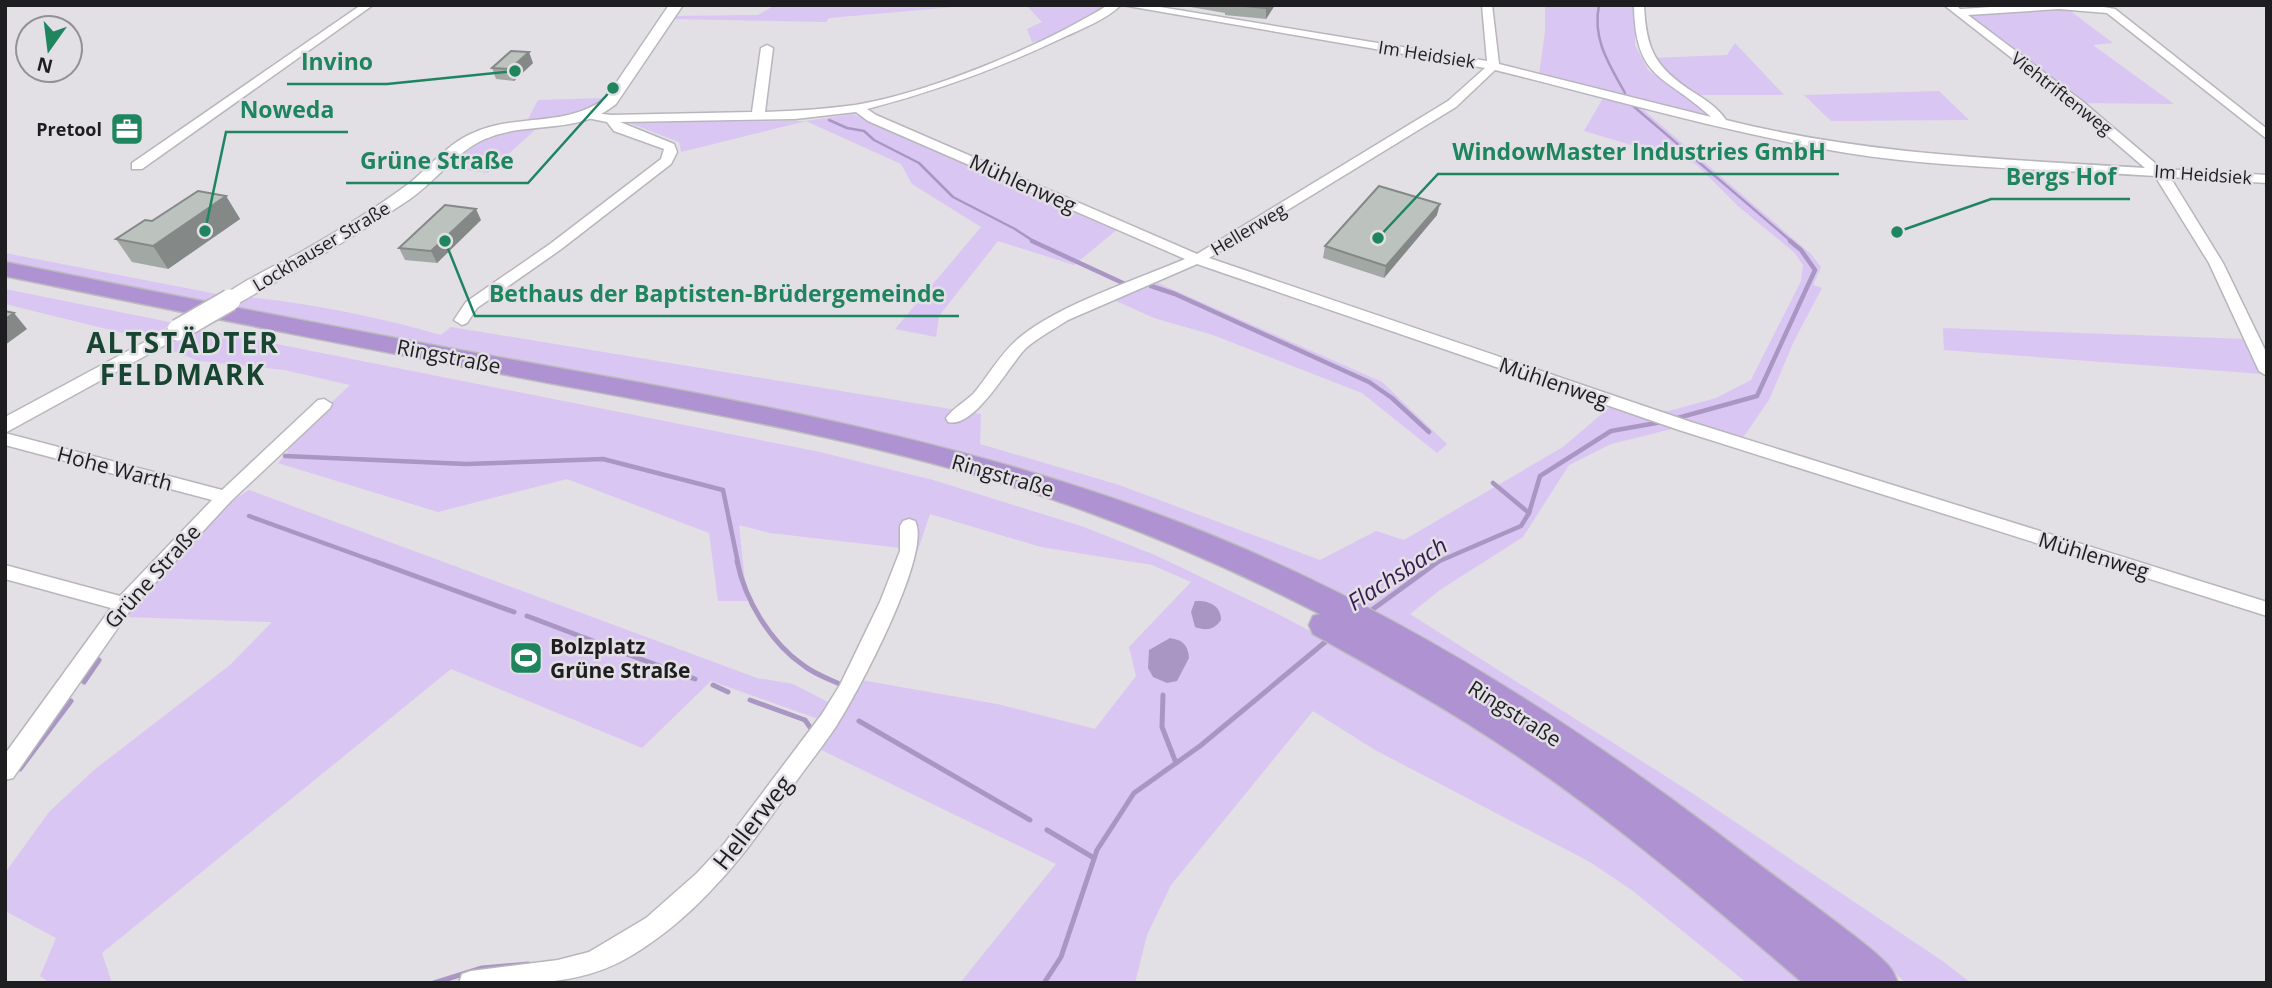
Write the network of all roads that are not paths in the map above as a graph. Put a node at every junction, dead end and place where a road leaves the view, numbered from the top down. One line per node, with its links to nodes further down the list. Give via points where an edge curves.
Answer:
1 (368, 5): 16 (street)
2 (676, 5): 11 (street, Lockhauser Straße, via 611,101)
3 (1116, 5): 10 (street, via 1000,63)
4 (1127, 5): 9 (street, Im Heidsiek)
5 (1487, 5): 9 (street)
6 (1639, 5): 14 (street, via 1640,38 1648,59)
7 (1954, 9): 15 (street, via 2076,6 2111,11); 17 (street, Viehtriftenweg)
8 (767, 48): 12 (street)
9 (1493, 66): 14 (street, Im Heidsiek); 19 (street, Hellerweg, via 1452,104)
10 (858, 108): 12 (street); 19 (street, Mühlenweg)
11 (591, 114): 13 (street); 26 (street, Lockhauser Straße, bridge, via 510,126 476,137 397,200)
12 (758, 116): 13 (street)
13 (611, 120): 22 (street, via 618,128 670,147 666,160 555,247 471,305)
14 (1722, 124): 17 (street, Im Heidsiek, via 1881,154)
15 (2267, 135)
16 (137, 166)
17 (2158, 171): 18 (street, Im Heidsiek); 23 (street, Viehtriftenweg, via 2216,263)
18 (2267, 179)
19 (1197, 259): 25 (street, Hellerweg, via 1046,326 1014,351 979,400); 33 (street, Mühlenweg, via 1685,426)
20 (5, 269): 31 (highway, Ringstraße, via 636,391 973,465 1181,535)
21 (5, 283): 31 (highway, Ringstraße, via 857,452 1073,513)
22 (463, 320)
23 (2267, 371)
24 (324, 404): 28 (street, Grüne Straße)
25 (954, 418)
26 (5, 426)
27 (5, 439): 28 (street, Hohe Warth)
28 (225, 497): 32 (street, Grüne Straße)
29 (909, 526): 36 (street, Hellerweg, via 909,551 890,602 847,690 740,840 705,881 654,926 613,953 558,972)
30 (7, 573): 32 (street)
31 (1274, 587): 34 (highway, Ringstraße)
32 (124, 604): 35 (street, Grüne Straße)
33 (2267, 609)
34 (1391, 648): 37 (highway, Ringstraße, via 1691,863); 38 (highway, Ringstraße, via 1541,727 1701,843)
35 (5, 771)
36 (471, 983)
37 (1835, 983)
38 (1877, 983)

